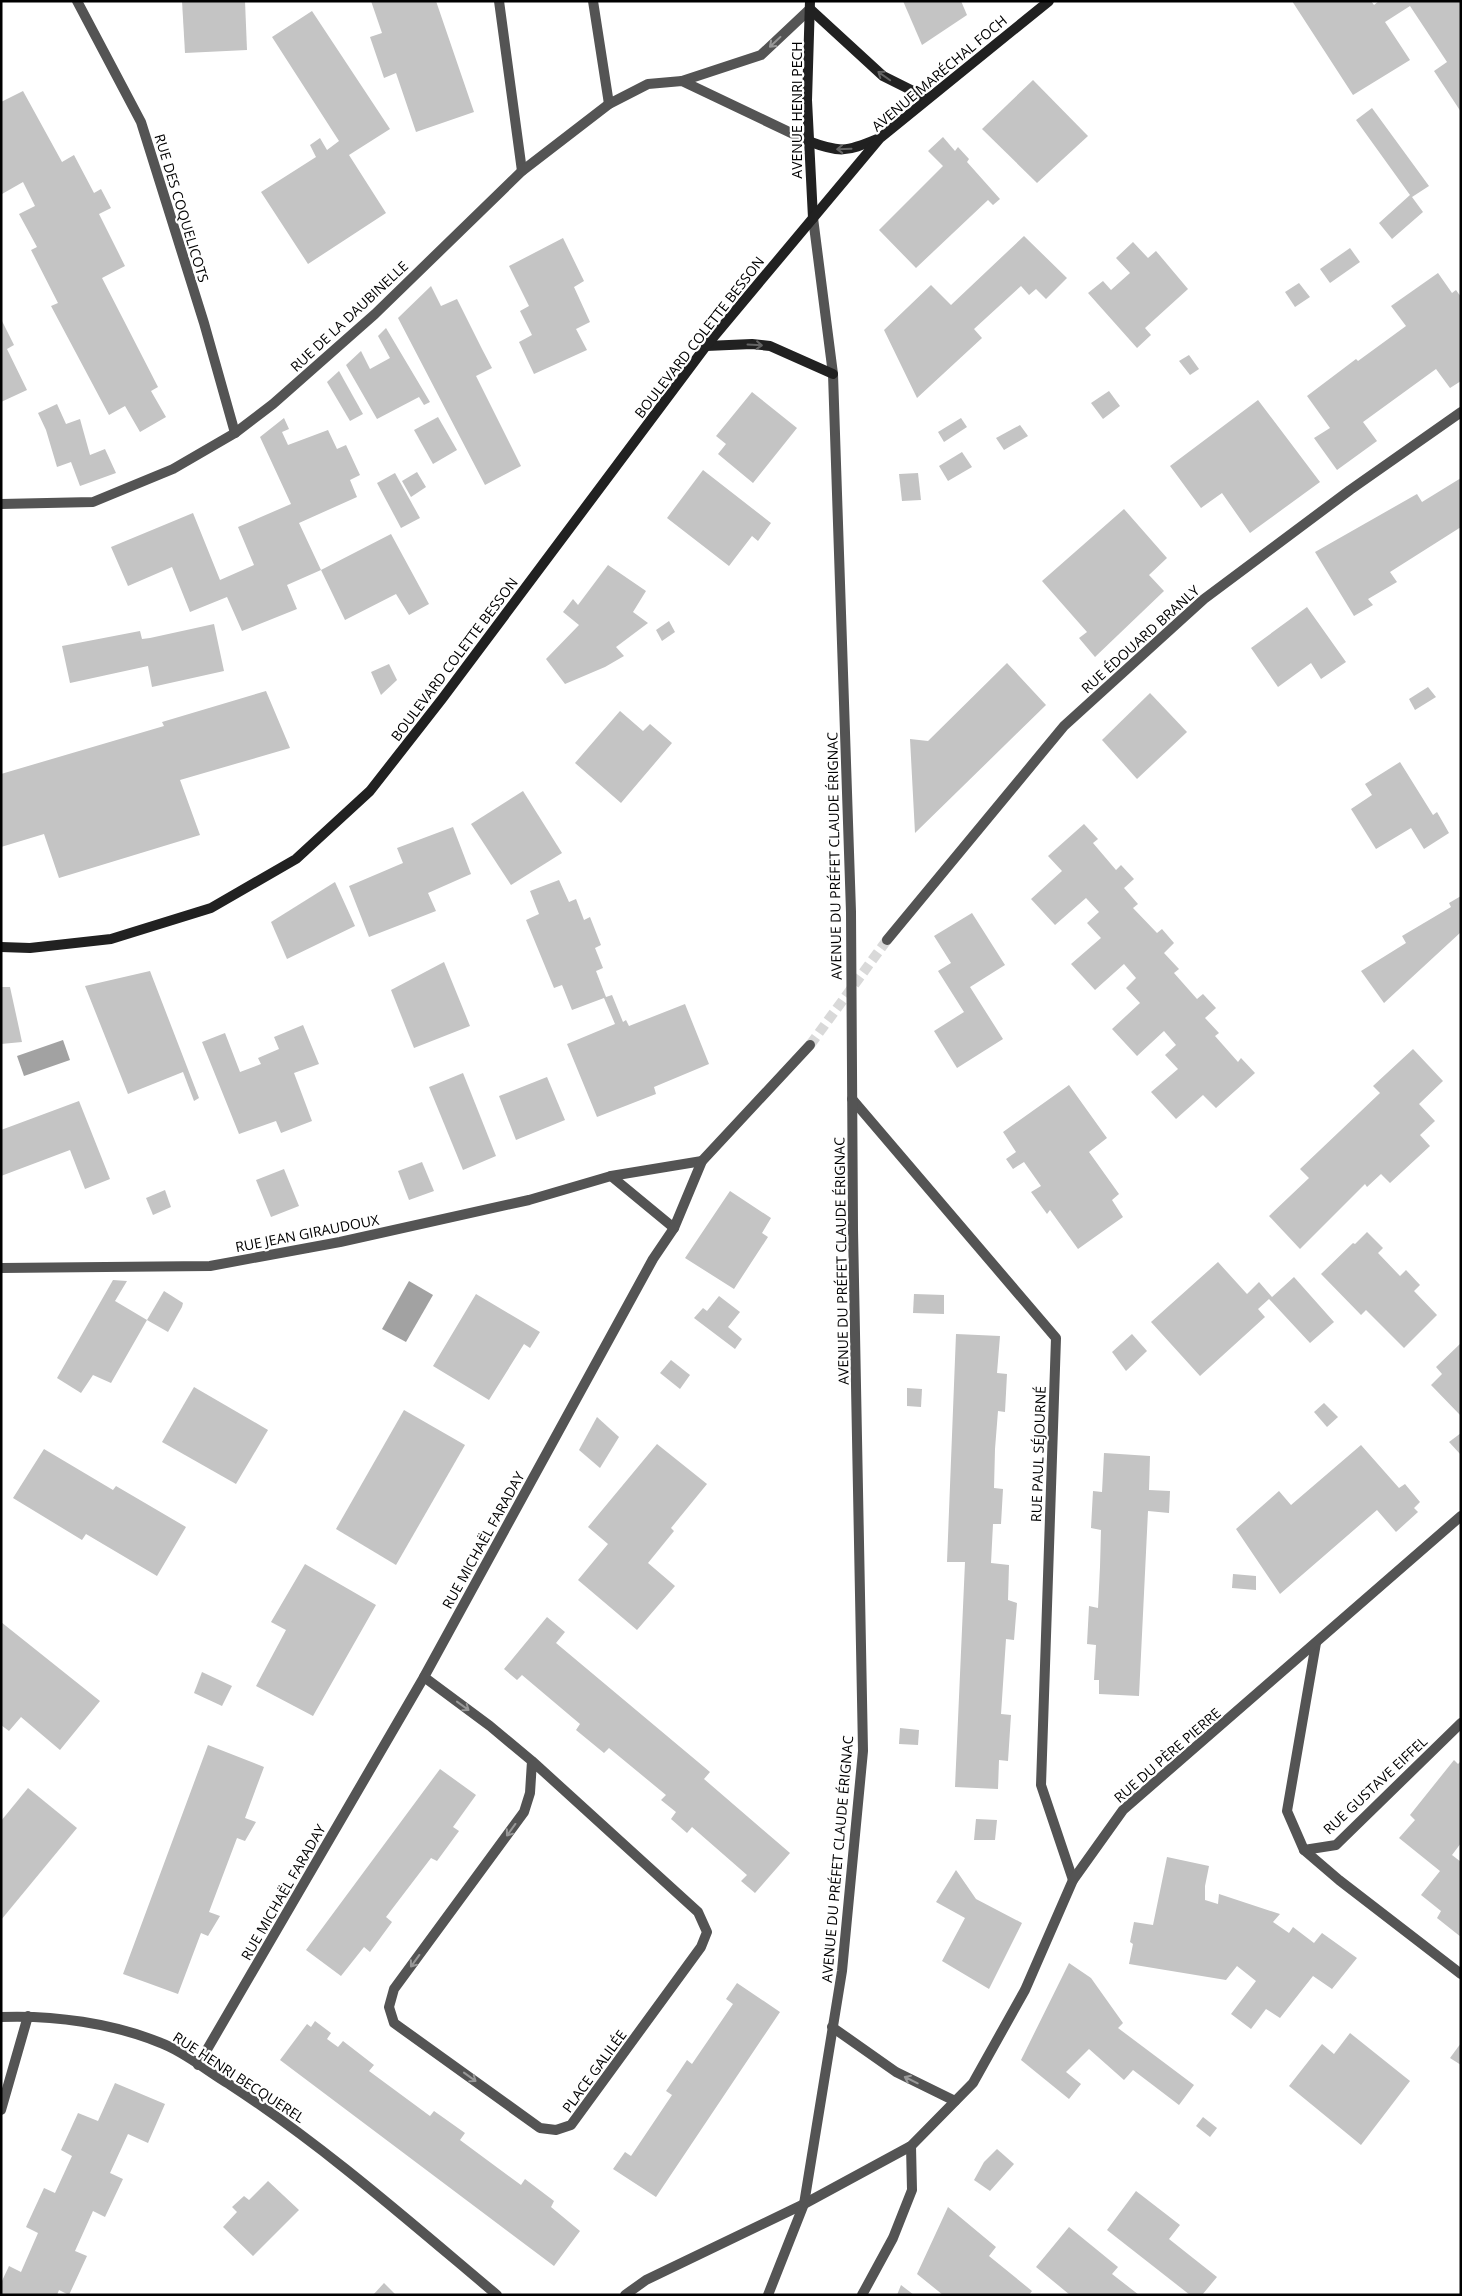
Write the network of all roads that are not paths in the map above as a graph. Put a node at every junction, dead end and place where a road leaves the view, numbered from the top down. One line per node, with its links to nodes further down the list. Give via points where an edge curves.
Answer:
1 (77, 1): 16 (street, RUE DES COQUELICOTS, via 141,122)
2 (498, 1): 11 (street)
3 (593, 1): 8 (street)
4 (1048, 1): 7 (main road, AVENUE MARÉCHAL FOCH)
5 (810, 5): 6 (street, RUE DE LA DAUBINELLE, one-way to 6, via 761,54); 7 (main road, one-way to 5, via 883,76); 10 (main road, AVENUE HENRI PECH)
6 (682, 81): 8 (street, RUE DE LA DAUBINELLE, via 648,84); 10 (street)
7 (926, 98): 9 (main road, AVENUE MARÉCHAL FOCH)
8 (609, 104): 11 (street, RUE DE LA DAUBINELLE)
9 (880, 138): 10 (main road, one-way to 10, via 851,150 830,149); 12 (main road, AVENUE MARÉCHAL FOCH)
10 (808, 141): 12 (main road, AVENUE HENRI PECH)
11 (522, 171): 16 (street, RUE DE LA DAUBINELLE, via 375,314 273,404)
12 (813, 218): 13 (main road, BOULEVARD COLETTE BESSON); 14 (street, AVENUE DU PRÉFET CLAUDE ÉRIGNAC)
13 (706, 346): 14 (main road, one-way to 14, via 770,346); 19 (main road, BOULEVARD COLETTE BESSON, via 370,791 296,859 211,908 111,939 30,948)
14 (833, 374): 21 (street, AVENUE DU PRÉFET CLAUDE ÉRIGNAC, via 851,912)
15 (1461, 412): 18 (street, RUE ÉDOUARD BRANLY, via 1204,599 1064,726)
16 (235, 433): 17 (street, RUE DE LA DAUBINELLE, via 174,469 93,502)
17 (1, 504)
18 (887, 940)
19 (1, 947)
20 (810, 1045): 22 (street, RUE MICHAËL FARADAY)
21 (852, 1099): 32 (street, RUE PAUL SÉJOURNÉ, via 1056,1338 1041,1785); 36 (street, AVENUE DU PRÉFET CLAUDE ÉRIGNAC, via 863,1751 842,1971)
22 (702, 1161): 23 (street, RUE JEAN GIRAUDOUX); 24 (street, RUE MICHAËL FARADAY)
23 (612, 1176): 24 (street); 25 (street, RUE JEAN GIRAUDOUX, via 520,1202 340,1242 210,1266)
24 (674, 1228): 28 (street, RUE MICHAËL FARADAY, via 648,1267)
25 (1, 1268)
26 (1461, 1516): 27 (street, RUE DU PÈRE PIERRE)
27 (1316, 1643): 31 (street, via 1287,1811); 32 (street, RUE DU PÈRE PIERRE, via 1123,1810)
28 (424, 1677): 30 (street, PLACE GALILÉE, one-way to 30); 37 (street, RUE MICHAËL FARADAY)
29 (1461, 1723): 31 (street, RUE GUSTAVE EIFFEL, via 1336,1845)
30 (532, 1761): 30 (street, PLACE GALILÉE, one-way to 30, via 530,1793 524,1812 394,1989 390,2007 394,2023 540,2128 556,2130 571,2125 701,1947 707,1932 698,1912)
31 (1304, 1850): 33 (street)
32 (1073, 1880): 38 (street, RUE DU PÈRE PIERRE, via 1026,1990 972,2084)
33 (1461, 1974)
34 (1, 2016): 35 (street, RUE HENRI BECQUEREL)
35 (28, 2016): 37 (street, RUE HENRI BECQUEREL, via 109,2026 162,2043); 39 (street)
36 (832, 2027): 38 (street, one-way to 36, via 896,2072); 41 (street, AVENUE DU PRÉFET CLAUDE ÉRIGNAC)
37 (198, 2064): 42 (street, RUE HENRI BECQUEREL, via 274,2113)
38 (955, 2101): 40 (street, RUE DU PÈRE PIERRE)
39 (1, 2110)
40 (911, 2146): 41 (street, RUE DU PÈRE PIERRE); 45 (street, via 912,2190 893,2238)
41 (804, 2204): 43 (street, RUE DU PÈRE PIERRE, via 646,2280); 44 (street, AVENUE DU PRÉFET CLAUDE ÉRIGNAC)
42 (497, 2295)
43 (625, 2295)
44 (768, 2295)
45 (862, 2295)

